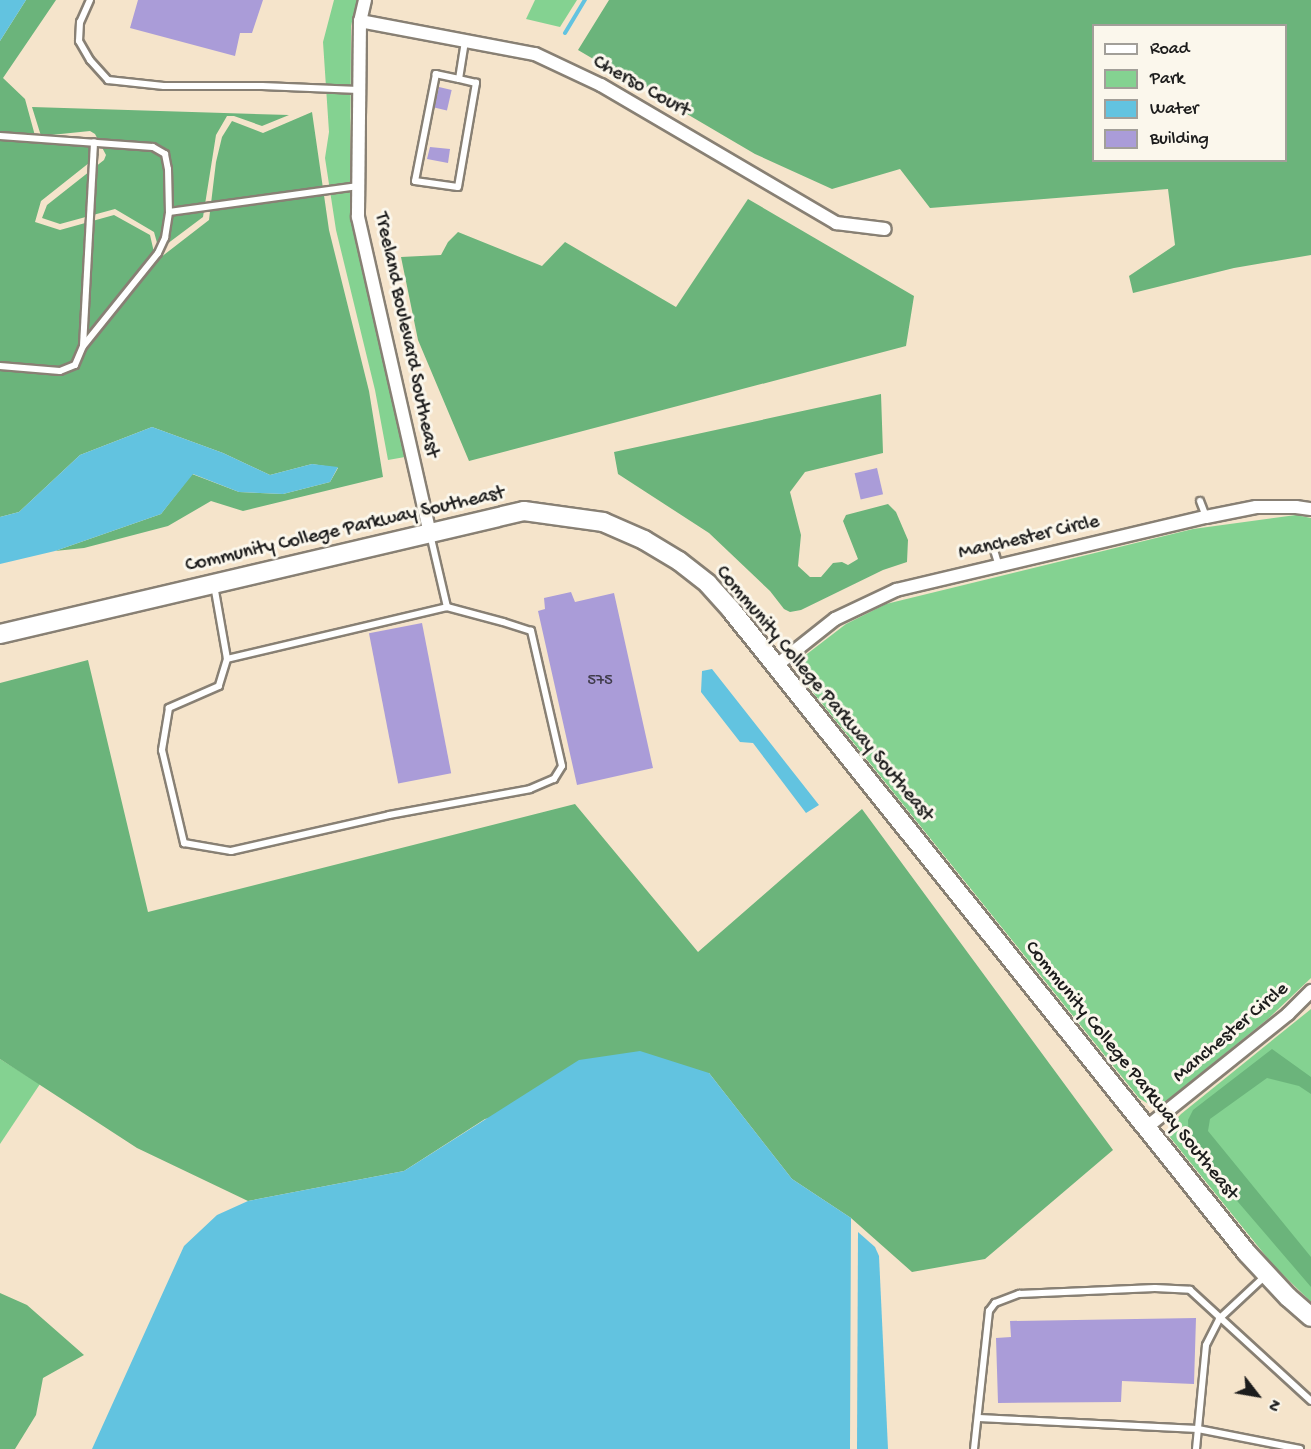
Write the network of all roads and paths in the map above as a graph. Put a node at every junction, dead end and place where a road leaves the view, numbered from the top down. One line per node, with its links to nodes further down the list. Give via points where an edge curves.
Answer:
1 (90, 0): 6 (lane, via 80,22 79,40 108,80 164,86)
2 (365, 0): 3 (street, Treeland Boulevard Southeast)
3 (360, 21): 4 (street, Cherso Court); 6 (street, Treeland Boulevard Southeast)
4 (465, 40): 5 (lane); 11 (street, Cherso Court, via 535,54 601,84 836,223)
5 (459, 79): 5 (lane, via 477,83 458,187 415,181 436,74)
6 (359, 90): 9 (street, Treeland Boulevard Southeast)
7 (0, 136): 8 (lane)
8 (94, 142): 10 (lane, via 153,147 165,154); 12 (lane)
9 (358, 186): 10 (lane); 17 (street, Treeland Boulevard Southeast, via 358,217)
10 (169, 212): 12 (lane, via 158,253)
11 (885, 229)
12 (83, 346): 13 (lane, via 75,364 60,370)
13 (0, 366)
14 (1200, 501): 16 (lane)
15 (1311, 509): 16 (street, Manchester Circle, via 1256,507)
16 (1206, 517): 19 (street, Manchester Circle)
17 (430, 534): 20 (street, Community College Parkway Southeast); 21 (lane); 24 (street, Community College Parkway Southeast, via 524,511 603,522 644,540 708,584)
18 (994, 550): 19 (lane)
19 (999, 566): 24 (street, Manchester Circle, via 896,590 835,619)
20 (214, 584): 22 (street, Community College Parkway Southeast); 23 (lane)
21 (447, 606): 23 (lane); 23 (lane, via 531,631 562,766 554,779 530,789 389,815 231,851 184,843 162,750 169,708 219,686)
22 (0, 634)
23 (227, 659)
24 (777, 665): 26 (street, Community College Parkway Southeast)
25 (1311, 991): 26 (street, Manchester Circle, via 1288,1014)
26 (1147, 1127): 27 (street, Community College Parkway Southeast)
27 (1267, 1274): 28 (street, Community College Parkway Southeast); 29 (lane)
28 (1311, 1317)
29 (1218, 1319): 30 (lane); 31 (lane, via 1210,1306 1190,1290 1020,1294 995,1303 988,1311); 32 (lane, via 1206,1345)
30 (1311, 1401)
31 (979, 1418): 32 (lane); 33 (lane)
32 (1198, 1429): 34 (lane); 35 (lane)
33 (974, 1449)
34 (1196, 1449)
35 (1300, 1449)

